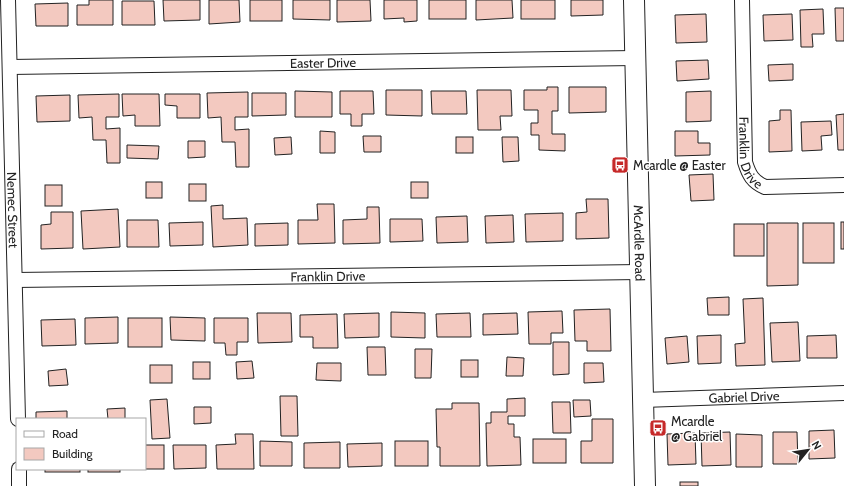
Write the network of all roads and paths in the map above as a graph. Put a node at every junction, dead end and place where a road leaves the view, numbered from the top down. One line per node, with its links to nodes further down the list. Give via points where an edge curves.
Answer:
1 (8, 0): 5 (street, Nemec Street)
2 (634, 0): 4 (main road, McArdle Road)
3 (742, 0): 6 (street, Franklin Drive, via 745,162 748,172 755,182 765,187)
4 (635, 58): 5 (street, Easter Drive); 7 (main road, McArdle Road)
5 (10, 67): 8 (street, Nemec Street)
6 (844, 185)
7 (640, 272): 8 (street, Franklin Drive); 10 (main road, McArdle Road)
8 (15, 280): 11 (street, Nemec Street)
9 (844, 393): 10 (street, Gabriel Drive)
10 (643, 400): 14 (main road, McArdle Road)
11 (18, 418)
12 (19, 470): 13 (street)
13 (19, 486)
14 (645, 486)

